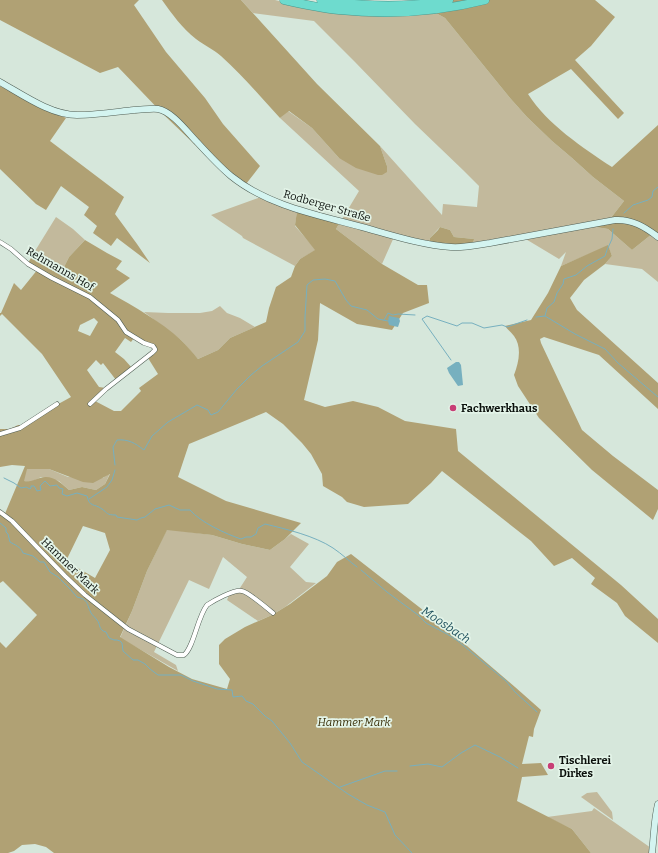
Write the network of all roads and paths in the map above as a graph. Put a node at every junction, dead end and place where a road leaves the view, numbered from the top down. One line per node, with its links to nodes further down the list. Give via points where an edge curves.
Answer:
1 (284, 0): 4 (highway, via 363,12 421,11)
2 (321, 0): 3 (highway, via 362,5 390,5)
3 (449, 0)
4 (486, 0)
5 (0, 82): 6 (street, Rodberger Straße, via 59,113 76,115 158,109 168,113 222,168 250,190 293,208 428,245 473,246 615,220 635,223)
6 (658, 237)
7 (0, 242): 9 (street, Rehmanns Hof, via 28,264 90,297 118,320 126,332 155,349)
8 (57, 404): 10 (street, via 20,428)
9 (90, 404)
10 (0, 434)
11 (0, 512): 12 (street, Hammer Mark, via 85,595 128,629 177,655 186,653 206,605 232,592 240,590 246,593)
12 (273, 613)
13 (658, 804): 14 (street)
14 (652, 853)

